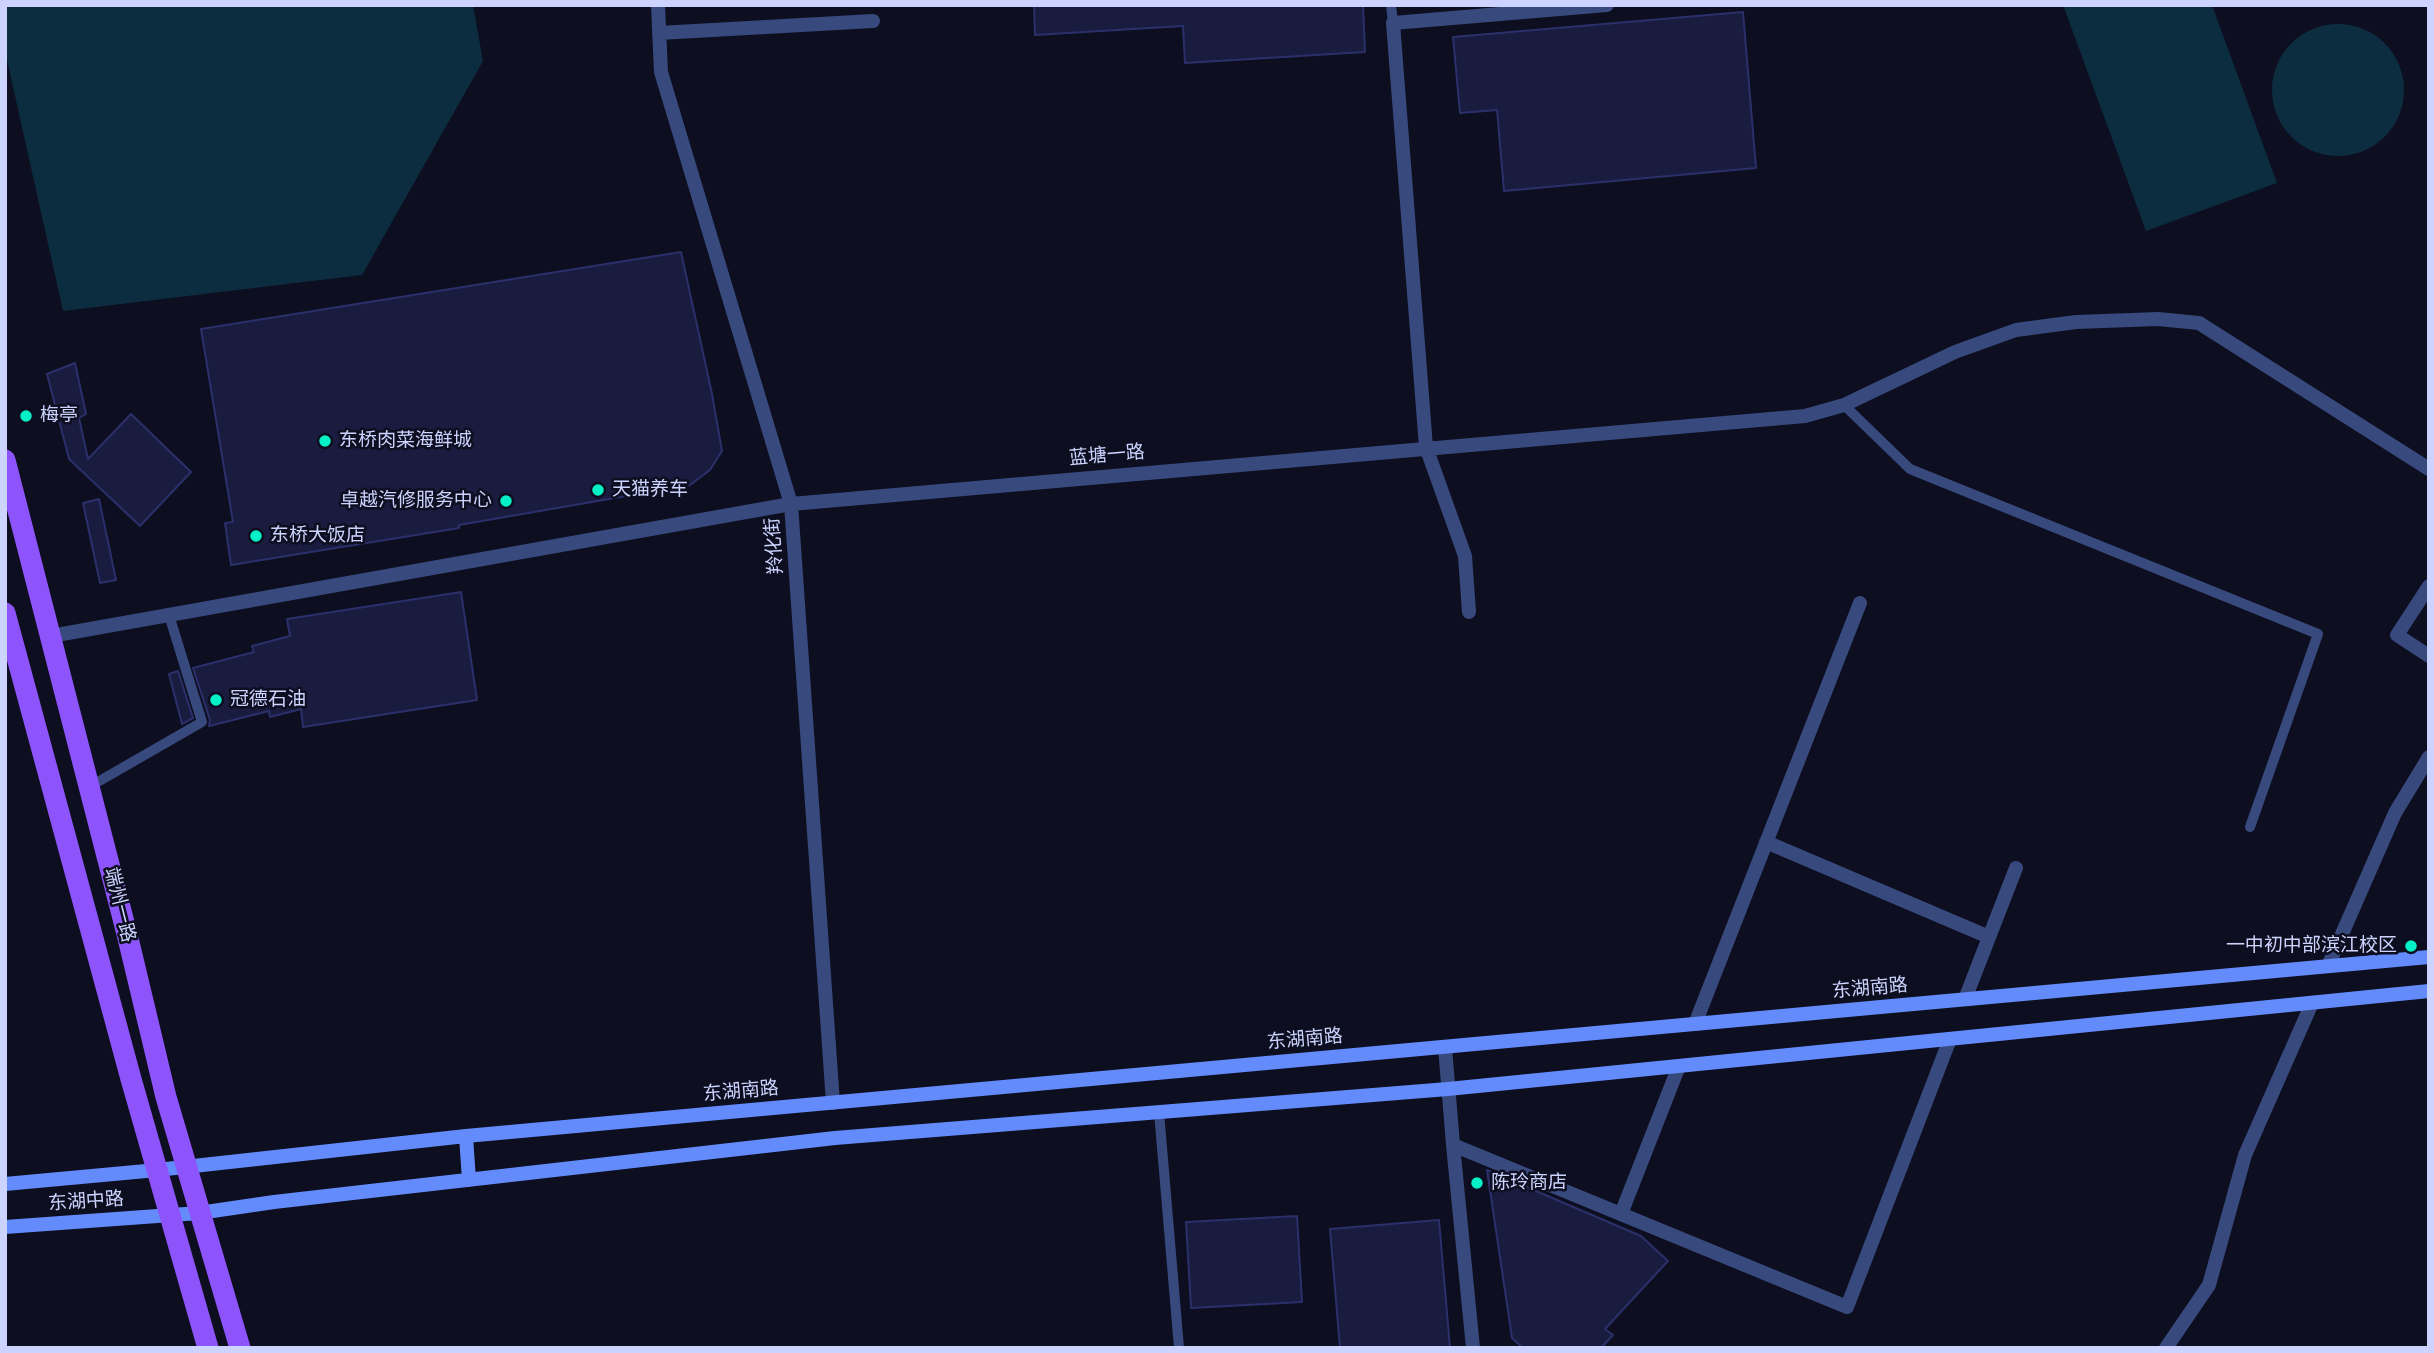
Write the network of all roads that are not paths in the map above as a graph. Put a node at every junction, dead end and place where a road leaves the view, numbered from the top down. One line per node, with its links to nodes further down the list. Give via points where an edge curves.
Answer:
1 (658, 5): 6 (street, 羚化街)
2 (1391, 5): 5 (lane)
3 (1607, 5): 5 (street)
4 (873, 21): 6 (street)
5 (1393, 23): 8 (street)
6 (659, 33): 11 (street, 羚化街, via 661,72)
7 (1844, 405): 8 (street, 蓝塘一路, via 1805,415); 10 (street, 蓝塘一路, via 1955,352 2016,330 2076,322 2158,319 2200,323); 21 (lane, via 1910,469 2318,635)
8 (1426, 447): 11 (street, 蓝塘一路); 14 (street, via 1465,556)
9 (5, 460): 17 (main road, 端州一路)
10 (2429, 469)
11 (792, 504): 16 (street, 蓝塘一路); 35 (street, 羚化街)
12 (2429, 586): 18 (street, via 2397,635)
13 (1860, 603): 22 (street)
14 (1469, 612)
15 (5, 613): 40 (main road, 端州一路)
16 (169, 615): 17 (street, 蓝塘一路); 20 (lane, via 202,722)
17 (51, 636): 20 (main road, 端州一路)
18 (2429, 656)
19 (2429, 757): 26 (street, via 2396,813)
20 (89, 787): 39 (main road, 端州一路)
21 (2250, 827)
22 (1766, 842): 24 (street); 30 (street)
23 (2015, 868): 24 (street)
24 (1989, 937): 28 (street)
25 (2429, 957): 26 (main road, 东湖南路)
26 (2328, 966): 28 (main road, 东湖南路)
27 (2429, 991): 29 (main road)
28 (1965, 999): 30 (main road, 东湖南路)
29 (2312, 1003): 31 (main road); 51 (street, via 2245,1155 2209,1285)
30 (1695, 1024): 32 (main road, 东湖南路)
31 (1950, 1039): 33 (main road); 45 (street, via 1847,1307)
32 (1445, 1047): 34 (street); 35 (main road, 东湖南路)
33 (1679, 1066): 34 (main road); 45 (street)
34 (1448, 1089): 36 (main road); 38 (street)
35 (833, 1103): 37 (main road, 东湖南路)
36 (1159, 1112): 41 (main road, via 835,1138); 49 (lane)
37 (466, 1136): 39 (main road, 东湖南路); 41 (main road)
38 (1453, 1145): 45 (street); 50 (street)
39 (186, 1167): 40 (main road, 东湖中路); 43 (main road, 端州一路)
40 (157, 1170): 42 (main road, 东湖中路); 44 (main road, 端州一路)
41 (470, 1180): 43 (main road)
42 (5, 1184)
43 (200, 1213): 44 (main road, 东湖中路); 48 (main road, 端州一路)
44 (169, 1214): 46 (main road, 东湖中路); 47 (main road, 端州一路)
45 (1621, 1214)
46 (5, 1227)
47 (208, 1348)
48 (240, 1348)
49 (1179, 1348)
50 (1472, 1348)
51 (2166, 1348)

